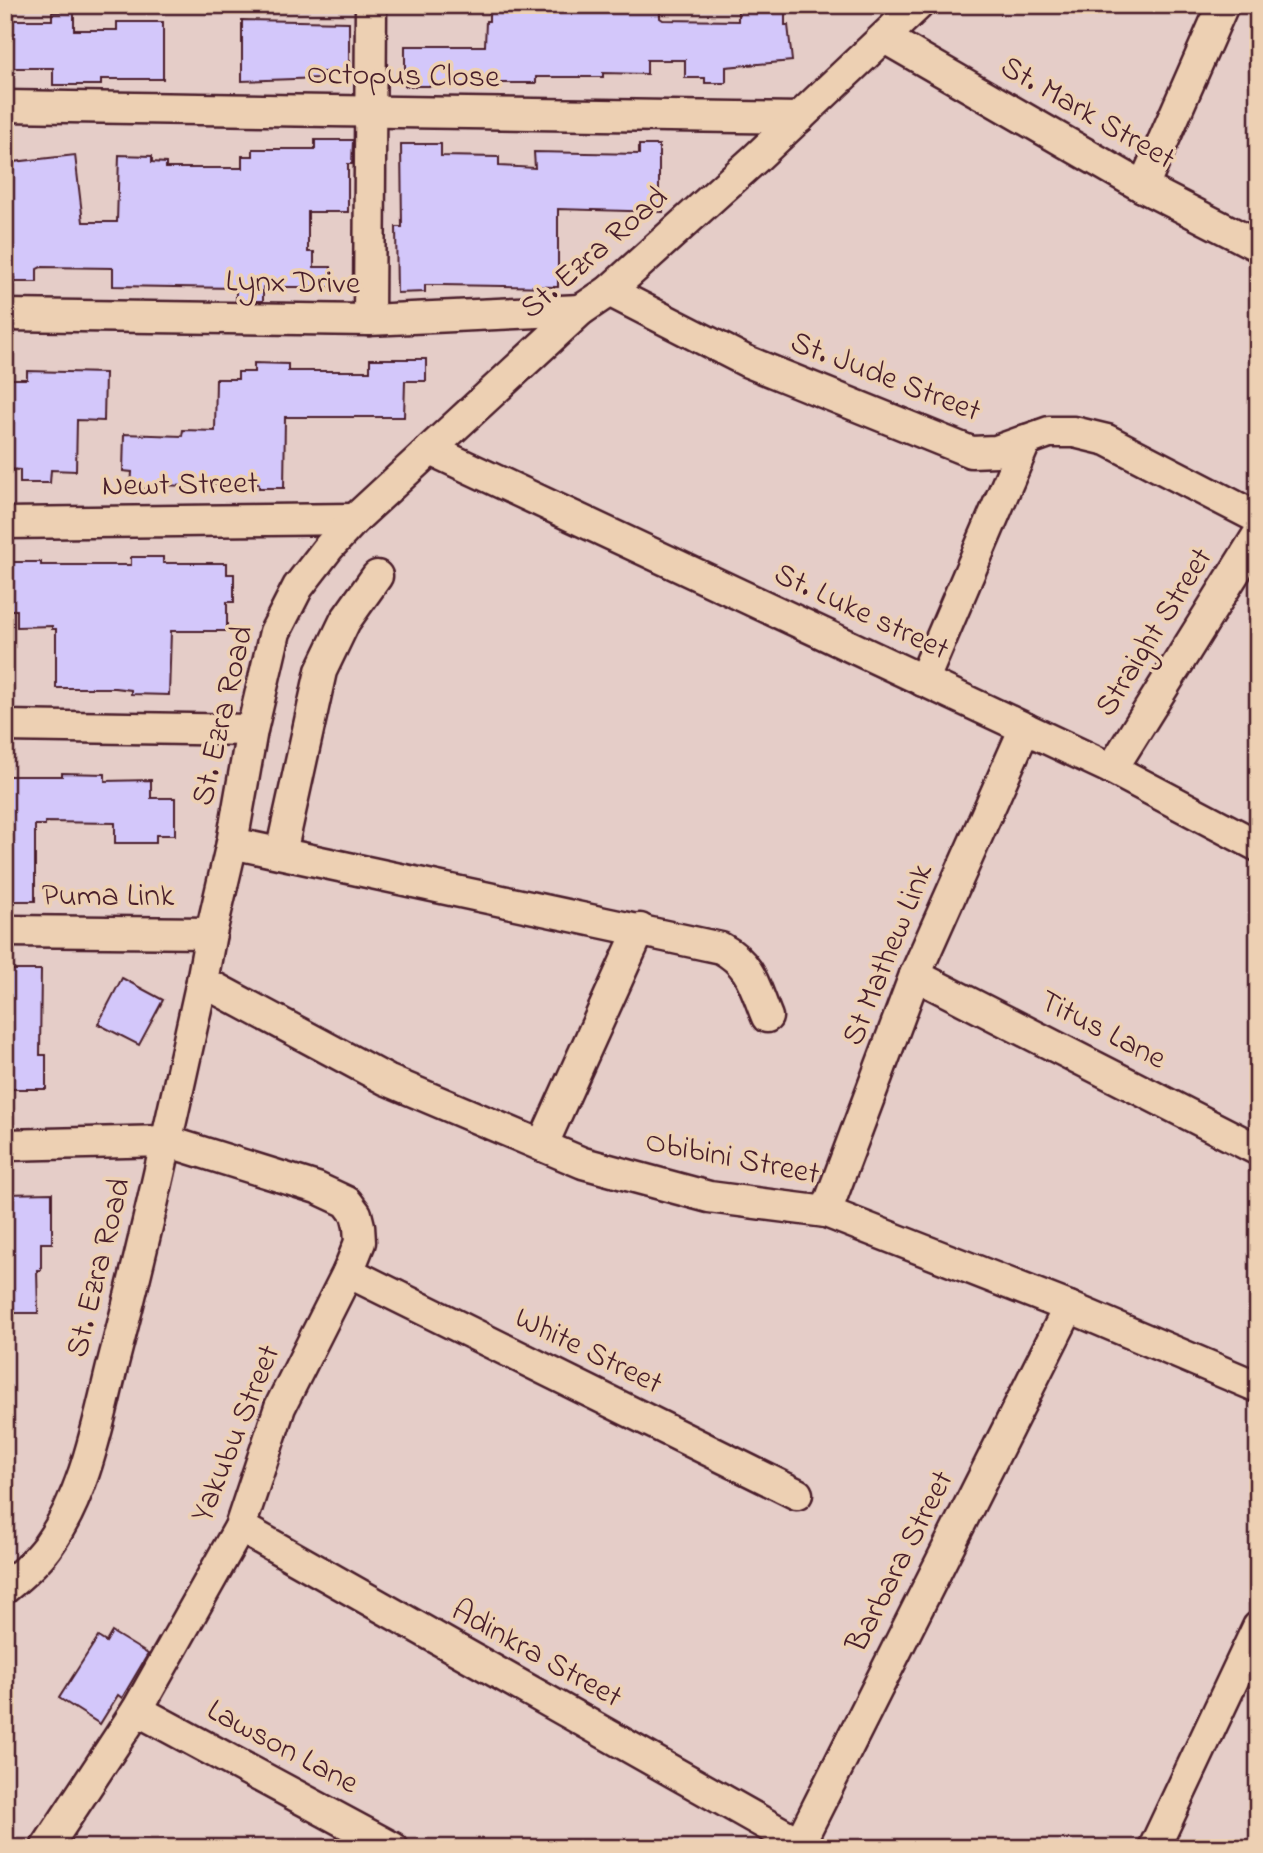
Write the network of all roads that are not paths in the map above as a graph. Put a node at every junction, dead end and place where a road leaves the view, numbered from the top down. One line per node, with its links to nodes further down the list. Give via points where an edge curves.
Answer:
1 (370, 5): 6 (street)
2 (918, 5): 4 (street, St. Ezra Road)
3 (1223, 5): 8 (street)
4 (885, 38): 7 (street, St. Ezra Road); 8 (street, St. Mark Street)
5 (5, 106): 6 (street, Octopus Close)
6 (369, 112): 7 (street, Octopus Close); 13 (street)
7 (799, 118): 10 (street, St. Ezra Road)
8 (1143, 187): 9 (street, St. Mark Street)
9 (1258, 246)
10 (609, 291): 11 (street, St. Ezra Road); 14 (street, St. Jude Street, via 746,361 971,452 996,452)
11 (581, 310): 13 (street, Lynx Drive); 15 (street, St. Ezra Road)
12 (5, 315): 13 (street, Lynx Drive)
13 (369, 320)
14 (1027, 440): 16 (street, St. Jude Street, via 1049,432 1074,432 1107,440); 21 (street)
15 (431, 450): 17 (street, St. Ezra Road); 21 (street, St. Luke street)
16 (1258, 518)
17 (355, 519): 18 (street, Newt Street); 24 (street, St. Ezra Road, via 298,587 275,632)
18 (5, 523)
19 (1258, 535): 25 (street, Straight Street)
20 (377, 576): 28 (street, via 345,621 321,671)
21 (923, 681): 23 (street, St. Luke street)
22 (5, 726): 24 (street)
23 (1025, 728): 25 (street, St. Luke street); 32 (street, St Mathew Link)
24 (251, 730): 26 (street, St. Ezra Road)
25 (1112, 769): 27 (street, St. Luke street)
26 (232, 843): 28 (street); 31 (street, St. Ezra Road)
27 (1258, 846)
28 (281, 853): 29 (street)
29 (640, 929): 34 (street, via 721,948 738,958); 37 (street)
30 (5, 931): 31 (street, Puma Link)
31 (211, 933): 33 (street, St. Ezra Road)
32 (915, 975): 38 (street, Titus Lane); 39 (street, St Mathew Link)
33 (202, 981): 35 (street, St. Ezra Road); 37 (street, Obibini Street, via 387,1080)
34 (767, 1017)
35 (166, 1141): 36 (street); 40 (street, Yakubu Street, via 317,1188 347,1202 356,1214 360,1242); 45 (street, St. Ezra Road, via 86,1466 47,1547)
36 (5, 1145)
37 (542, 1146): 39 (street, Obibini Street, via 583,1163 709,1197)
38 (1258, 1150)
39 (826, 1212): 41 (street, Obibini Street)
40 (348, 1272): 43 (street, White Street); 44 (street, Yakubu Street, via 280,1407)
41 (1069, 1307): 42 (street, Obibini Street); 48 (street, Barbara Street)
42 (1258, 1387)
43 (797, 1494)
44 (240, 1527): 47 (street, Yakubu Street); 48 (street, Adinkra Street)
45 (5, 1588)
46 (1258, 1627): 51 (street)
47 (137, 1710): 49 (street, Yakubu Street); 50 (street, Lawson Lane)
48 (801, 1846)
49 (46, 1848)
50 (393, 1848)
51 (1154, 1848)

